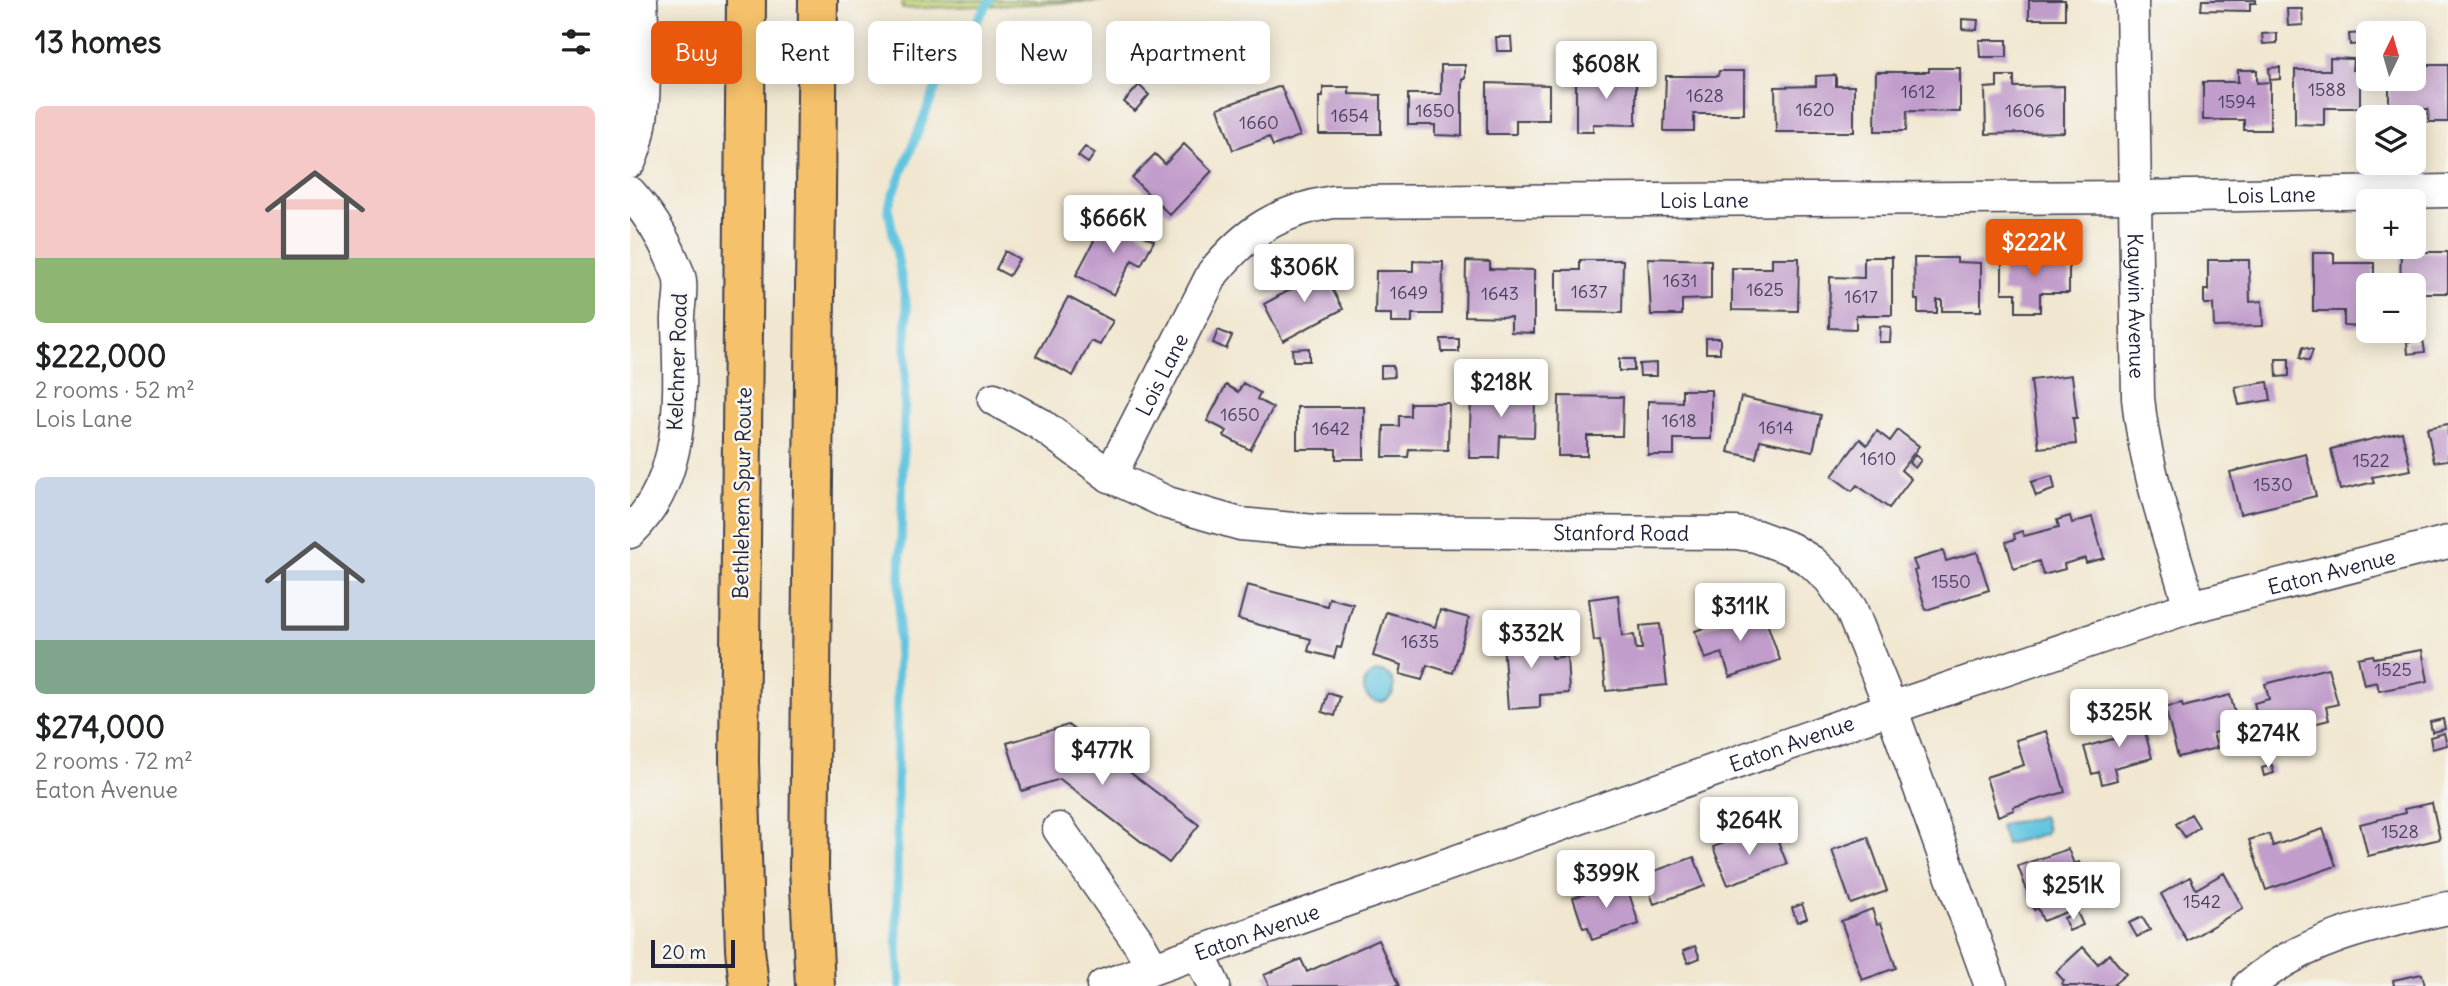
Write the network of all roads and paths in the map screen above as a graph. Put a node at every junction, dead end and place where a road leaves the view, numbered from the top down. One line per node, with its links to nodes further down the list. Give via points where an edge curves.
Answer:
1 (641, 0): 5 (street, via 640,126)
2 (746, 0): 19 (highway, Bethlehem Spur Route, via 739,762)
3 (818, 0): 20 (highway, via 809,868)
4 (2132, 0): 8 (street, Kaywin Avenue)
5 (630, 161)
6 (2448, 191): 8 (street, Lois Lane)
7 (630, 193): 11 (street, Kelchner Road, via 664,240 681,281 678,416 671,458 663,488)
8 (2135, 197): 10 (street, Lois Lane, via 1346,202 1305,207 1254,232 1213,273); 13 (street, Kaywin Avenue, via 2141,426)
9 (994, 399): 10 (street, Stanford Road, via 1040,425)
10 (1110, 476): 14 (street, Stanford Road, via 1203,515 1277,529 1756,536 1791,549 1830,579 1851,609)
11 (630, 531)
12 (2448, 542): 13 (street, Eaton Avenue)
13 (2190, 607): 14 (street, Eaton Avenue)
14 (1891, 708): 17 (street, Eaton Avenue); 23 (street, Stanford Road)
15 (1059, 830): 18 (street)
16 (2448, 908): 24 (street, via 2331,937 2284,960)
17 (1198, 952): 18 (street, Eaton Avenue); 22 (street)
18 (1153, 968): 21 (street, Eaton Avenue)
19 (749, 986)
20 (815, 986)
21 (1103, 986)
22 (1214, 986)
23 (1991, 986)
24 (2249, 986)

